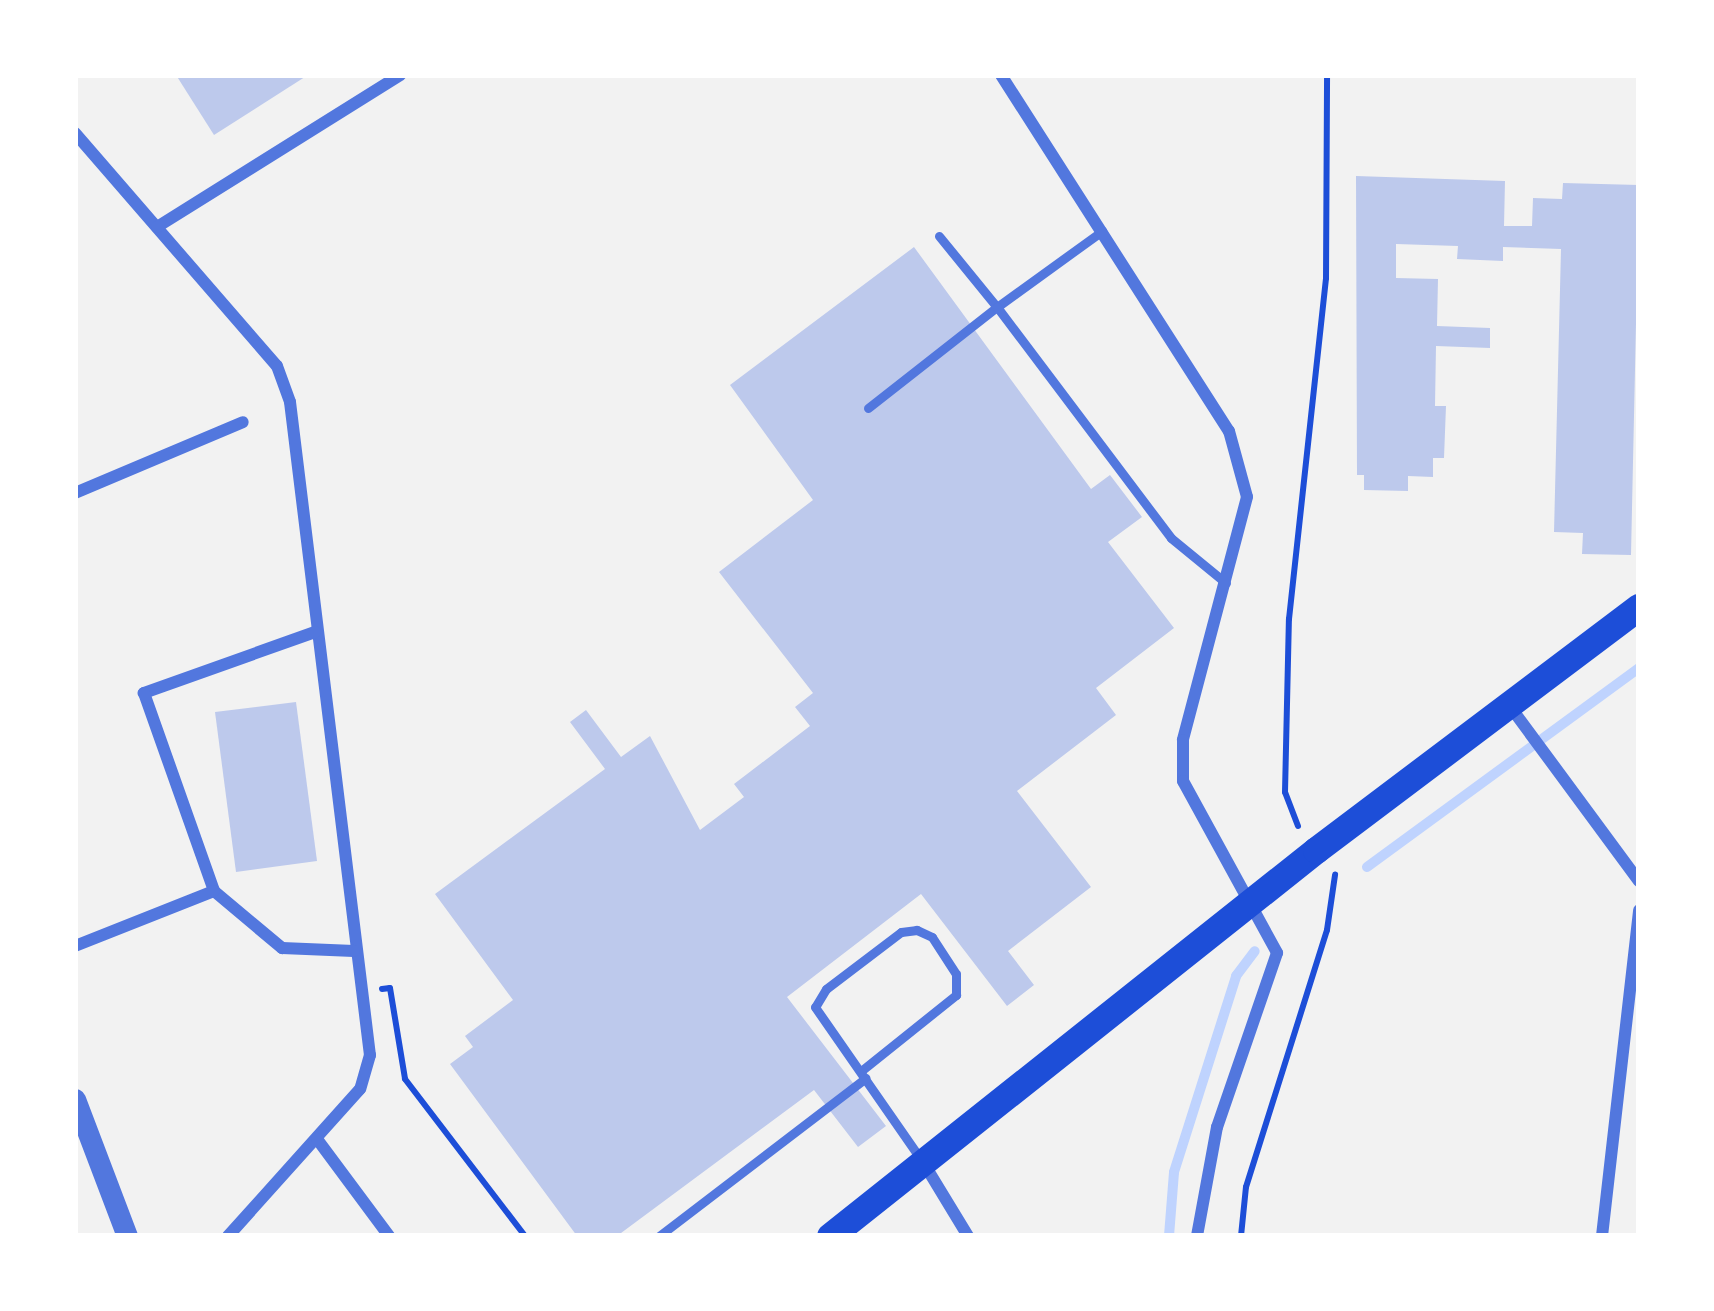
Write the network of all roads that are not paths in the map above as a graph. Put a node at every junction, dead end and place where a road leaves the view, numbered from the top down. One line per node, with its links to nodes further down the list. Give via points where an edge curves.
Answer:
1 (400, 75): 4 (street)
2 (1001, 75): 5 (street)
3 (75, 133): 4 (street)
4 (157, 227): 13 (street, via 277,366 290,402)
5 (1102, 231): 7 (lane); 11 (street, via 1241,460 1247,497)
6 (939, 236): 7 (lane)
7 (997, 307): 8 (lane); 11 (lane, via 1171,538)
8 (868, 408)
9 (243, 422): 10 (street)
10 (75, 493)
11 (1226, 583): 17 (street, via 1183,740 1183,781 1207,837)
12 (1639, 607): 14 (main road)
13 (315, 632): 16 (street, via 144,693); 20 (street)
14 (1519, 719): 15 (street); 17 (main road, via 1316,850)
15 (1639, 881)
16 (214, 891): 19 (street); 20 (street, via 282,948)
17 (1253, 901): 24 (main road); 31 (street, via 1277,953 1217,1127)
18 (1639, 910): 32 (street)
19 (75, 946)
20 (354, 952): 23 (street, via 370,1055 360,1089)
21 (863, 1075): 21 (lane, via 817,998 901,932 916,930 932,937 956,974 956,995); 24 (lane); 28 (lane)
22 (75, 1099): 25 (street)
23 (317, 1139): 26 (street); 27 (street)
24 (922, 1160): 29 (main road); 30 (street)
25 (127, 1236)
26 (228, 1236)
27 (389, 1236)
28 (659, 1236)
29 (830, 1236)
30 (968, 1236)
31 (1197, 1236)
32 (1602, 1236)

